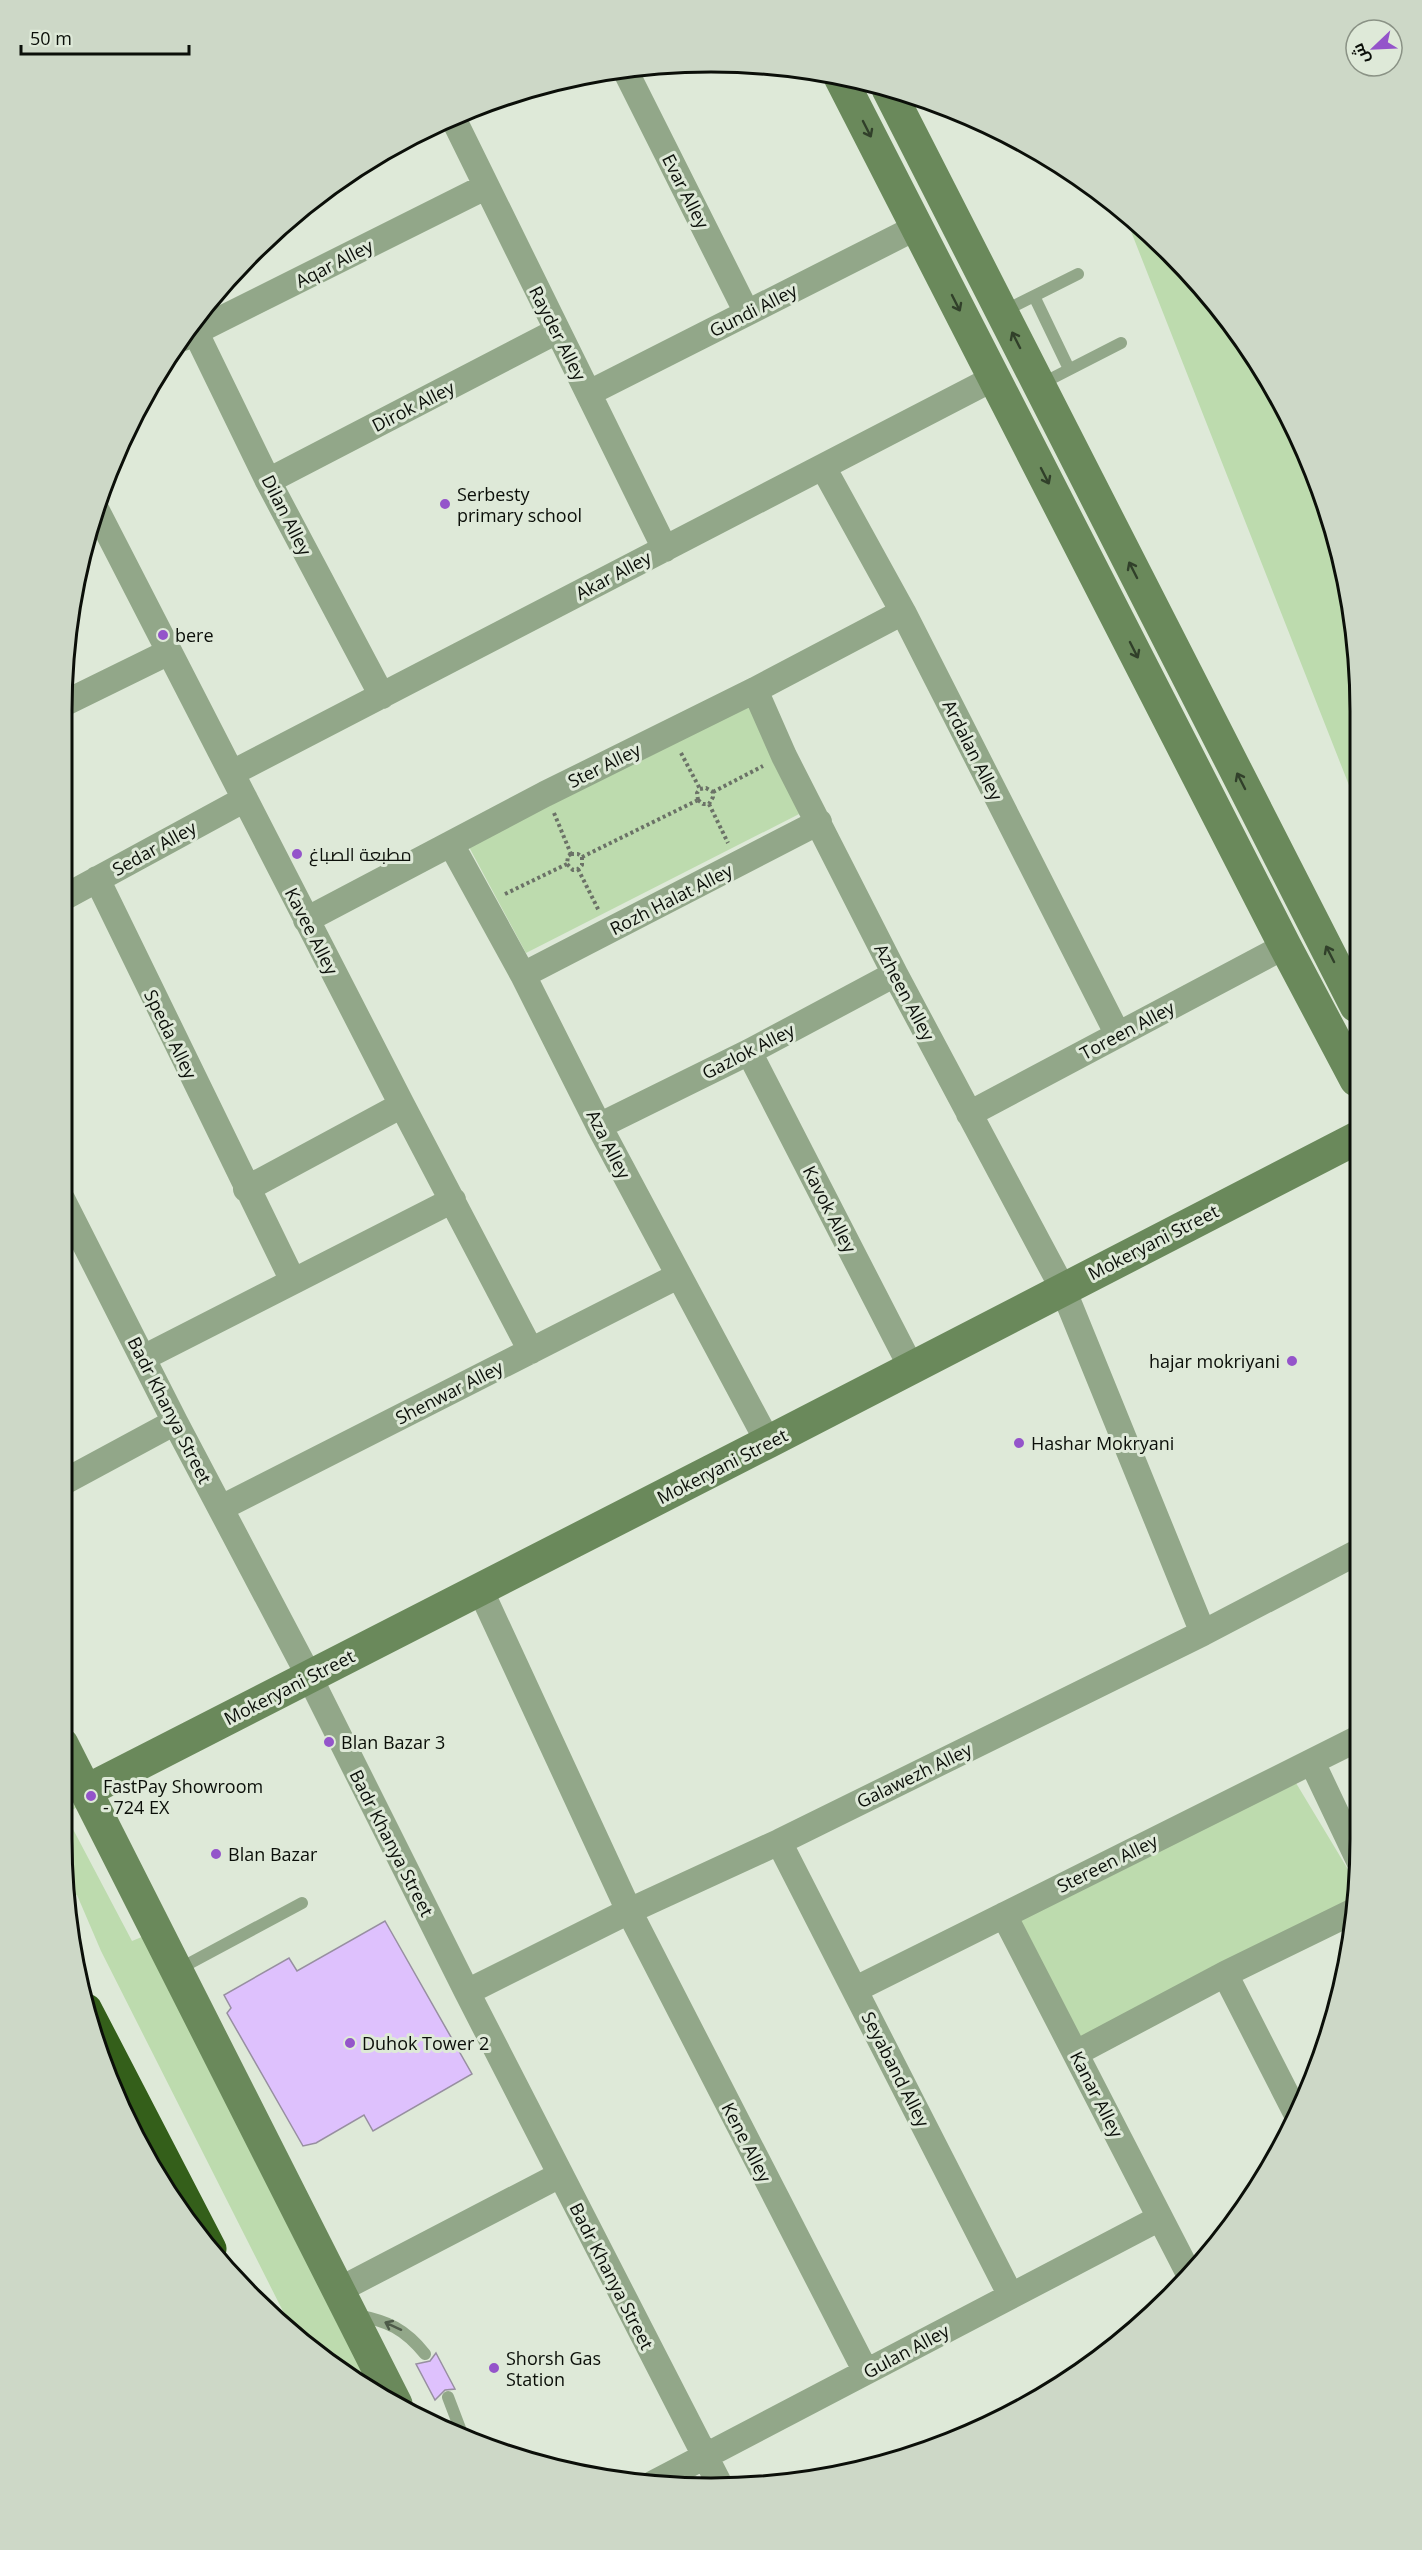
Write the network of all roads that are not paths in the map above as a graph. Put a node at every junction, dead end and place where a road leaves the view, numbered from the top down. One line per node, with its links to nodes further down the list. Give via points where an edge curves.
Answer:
1 (628, 77): 10 (street, Evar Alley)
2 (845, 86): 6 (main road, one-way to 6)
3 (894, 99): 9 (main road)
4 (456, 125): 5 (street, Rayder Alley)
5 (485, 187): 11 (street, Aqar Alley); 12 (street, Rayder Alley)
6 (917, 227): 10 (street, Gundi Alley); 16 (main road, one-way to 16)
7 (1078, 274): 8 (lane)
8 (1034, 296): 9 (lane); 15 (lane)
9 (1002, 312): 17 (main road, one-way to 9)
10 (747, 313): 18 (street, Gundi Alley)
11 (197, 331)
12 (557, 331): 18 (street, Rayder Alley); 20 (street, Dirok Alley)
13 (192, 339): 20 (street, Dilan Alley)
14 (1121, 343): 15 (lane)
15 (1069, 369): 17 (lane)
16 (994, 378): 19 (street, Akar Alley); 35 (main road, one-way to 35)
17 (1039, 385): 38 (main road, one-way to 17)
18 (589, 393): 22 (street, Rayder Alley)
19 (823, 467): 22 (street, Akar Alley); 23 (street, Ardalan Alley)
20 (268, 481): 26 (street, Dilan Alley)
21 (102, 520): 24 (street, Kavee Alley)
22 (665, 549): 26 (street, Akar Alley)
23 (903, 612): 25 (street, Ster Alley); 39 (street, Ardalan Alley)
24 (169, 652): 27 (street); 28 (street, Kavee Alley)
25 (755, 690): 30 (street, Azheen Alley); 31 (street, Ster Alley)
26 (381, 696): 28 (street, Akar Alley)
27 (72, 699)
28 (232, 773): 29 (street, Kavee Alley)
29 (245, 799): 32 (street, Sedar Alley); 34 (street, Kavee Alley)
30 (819, 822): 36 (street, Azheen Alley); 37 (street, Rozh Halat Alley)
31 (451, 844): 34 (street, Ster Alley); 37 (street, Aza Alley)
32 (97, 879): 33 (street, Sedar Alley); 46 (street, Speda Alley)
33 (72, 893)
34 (306, 920): 42 (street, Kavee Alley)
35 (1285, 946): 39 (street, Toreen Alley); 41 (main road)
36 (895, 974): 40 (street, Gazlok Alley); 43 (street, Azheen Alley)
37 (523, 975): 44 (street, Aza Alley)
38 (1350, 994)
39 (1118, 1035): 43 (street, Toreen Alley)
40 (749, 1052): 44 (street, Gazlok Alley); 54 (street, Kavok Alley)
41 (1350, 1069)
42 (402, 1105): 46 (street); 47 (street, Kavee Alley)
43 (969, 1114): 51 (street, Azheen Alley)
44 (599, 1126): 49 (street, Aza Alley)
45 (1350, 1142): 51 (main road, Mokeryani Street)
46 (246, 1189): 50 (street, Speda Alley)
47 (453, 1200): 50 (street); 52 (street, Kavee Alley)
48 (72, 1219): 53 (street, Badr Khanya Street)
49 (678, 1276): 52 (street, Shenwar Alley); 56 (street, Aza Alley)
50 (293, 1281): 53 (street)
51 (1063, 1289): 54 (main road, Mokeryani Street); 61 (street, Azheen Alley)
52 (531, 1350): 58 (street, Shenwar Alley)
53 (143, 1358): 55 (street, Badr Khanya Street)
54 (911, 1367): 56 (main road, Mokeryani Street)
55 (175, 1422): 57 (street); 58 (street, Badr Khanya Street)
56 (768, 1442): 60 (main road, Mokeryani Street)
57 (72, 1478)
58 (221, 1508): 62 (street, Badr Khanya Street)
59 (1350, 1556): 61 (street, Galawezh Alley)
60 (480, 1589): 62 (main road, Mokeryani Street); 70 (street, Kene Alley)
61 (1203, 1633): 67 (street, Galawezh Alley)
62 (309, 1676): 66 (main road, Mokeryani Street); 76 (street, Badr Khanya Street)
63 (1350, 1742): 64 (street, Stereen Alley)
64 (1312, 1761): 68 (street); 71 (street, Stereen Alley)
65 (72, 1764): 66 (main road)
66 (86, 1791): 73 (main road)
67 (779, 1842): 70 (street, Galawezh Alley); 75 (street, Seyaband Alley)
68 (1350, 1842)
69 (302, 1903): 73 (lane)
70 (629, 1911): 76 (street, Galawezh Alley); 87 (street, Kene Alley)
71 (1004, 1914): 75 (street, Stereen Alley); 77 (street, Kanar Alley)
72 (1346, 1915): 74 (street)
73 (175, 1971): 85 (main road)
74 (1225, 1974): 77 (street); 79 (street)
75 (856, 1989): 84 (street, Seyaband Alley)
76 (467, 1992): 80 (street, Badr Khanya Street)
77 (1076, 2053): 82 (street, Kanar Alley)
78 (112, 2060): 81 (highway)
79 (1292, 2105)
80 (560, 2175): 85 (street); 91 (street, Badr Khanya Street)
81 (186, 2202)
82 (1160, 2218): 83 (street, Kanar Alley); 84 (street, Gulan Alley)
83 (1185, 2267)
84 (1011, 2296): 87 (street, Gulan Alley)
85 (345, 2302): 86 (lane, one-way to 85, via 412,2337 396,2326); 88 (main road)
86 (425, 2354)
87 (866, 2372): 91 (street, Gulan Alley)
88 (390, 2391)
89 (448, 2397): 90 (lane)
90 (459, 2426)
91 (705, 2456): 92 (street, Gulan Alley); 93 (street, Badr Khanya Street)
92 (666, 2477)
93 (716, 2478)

